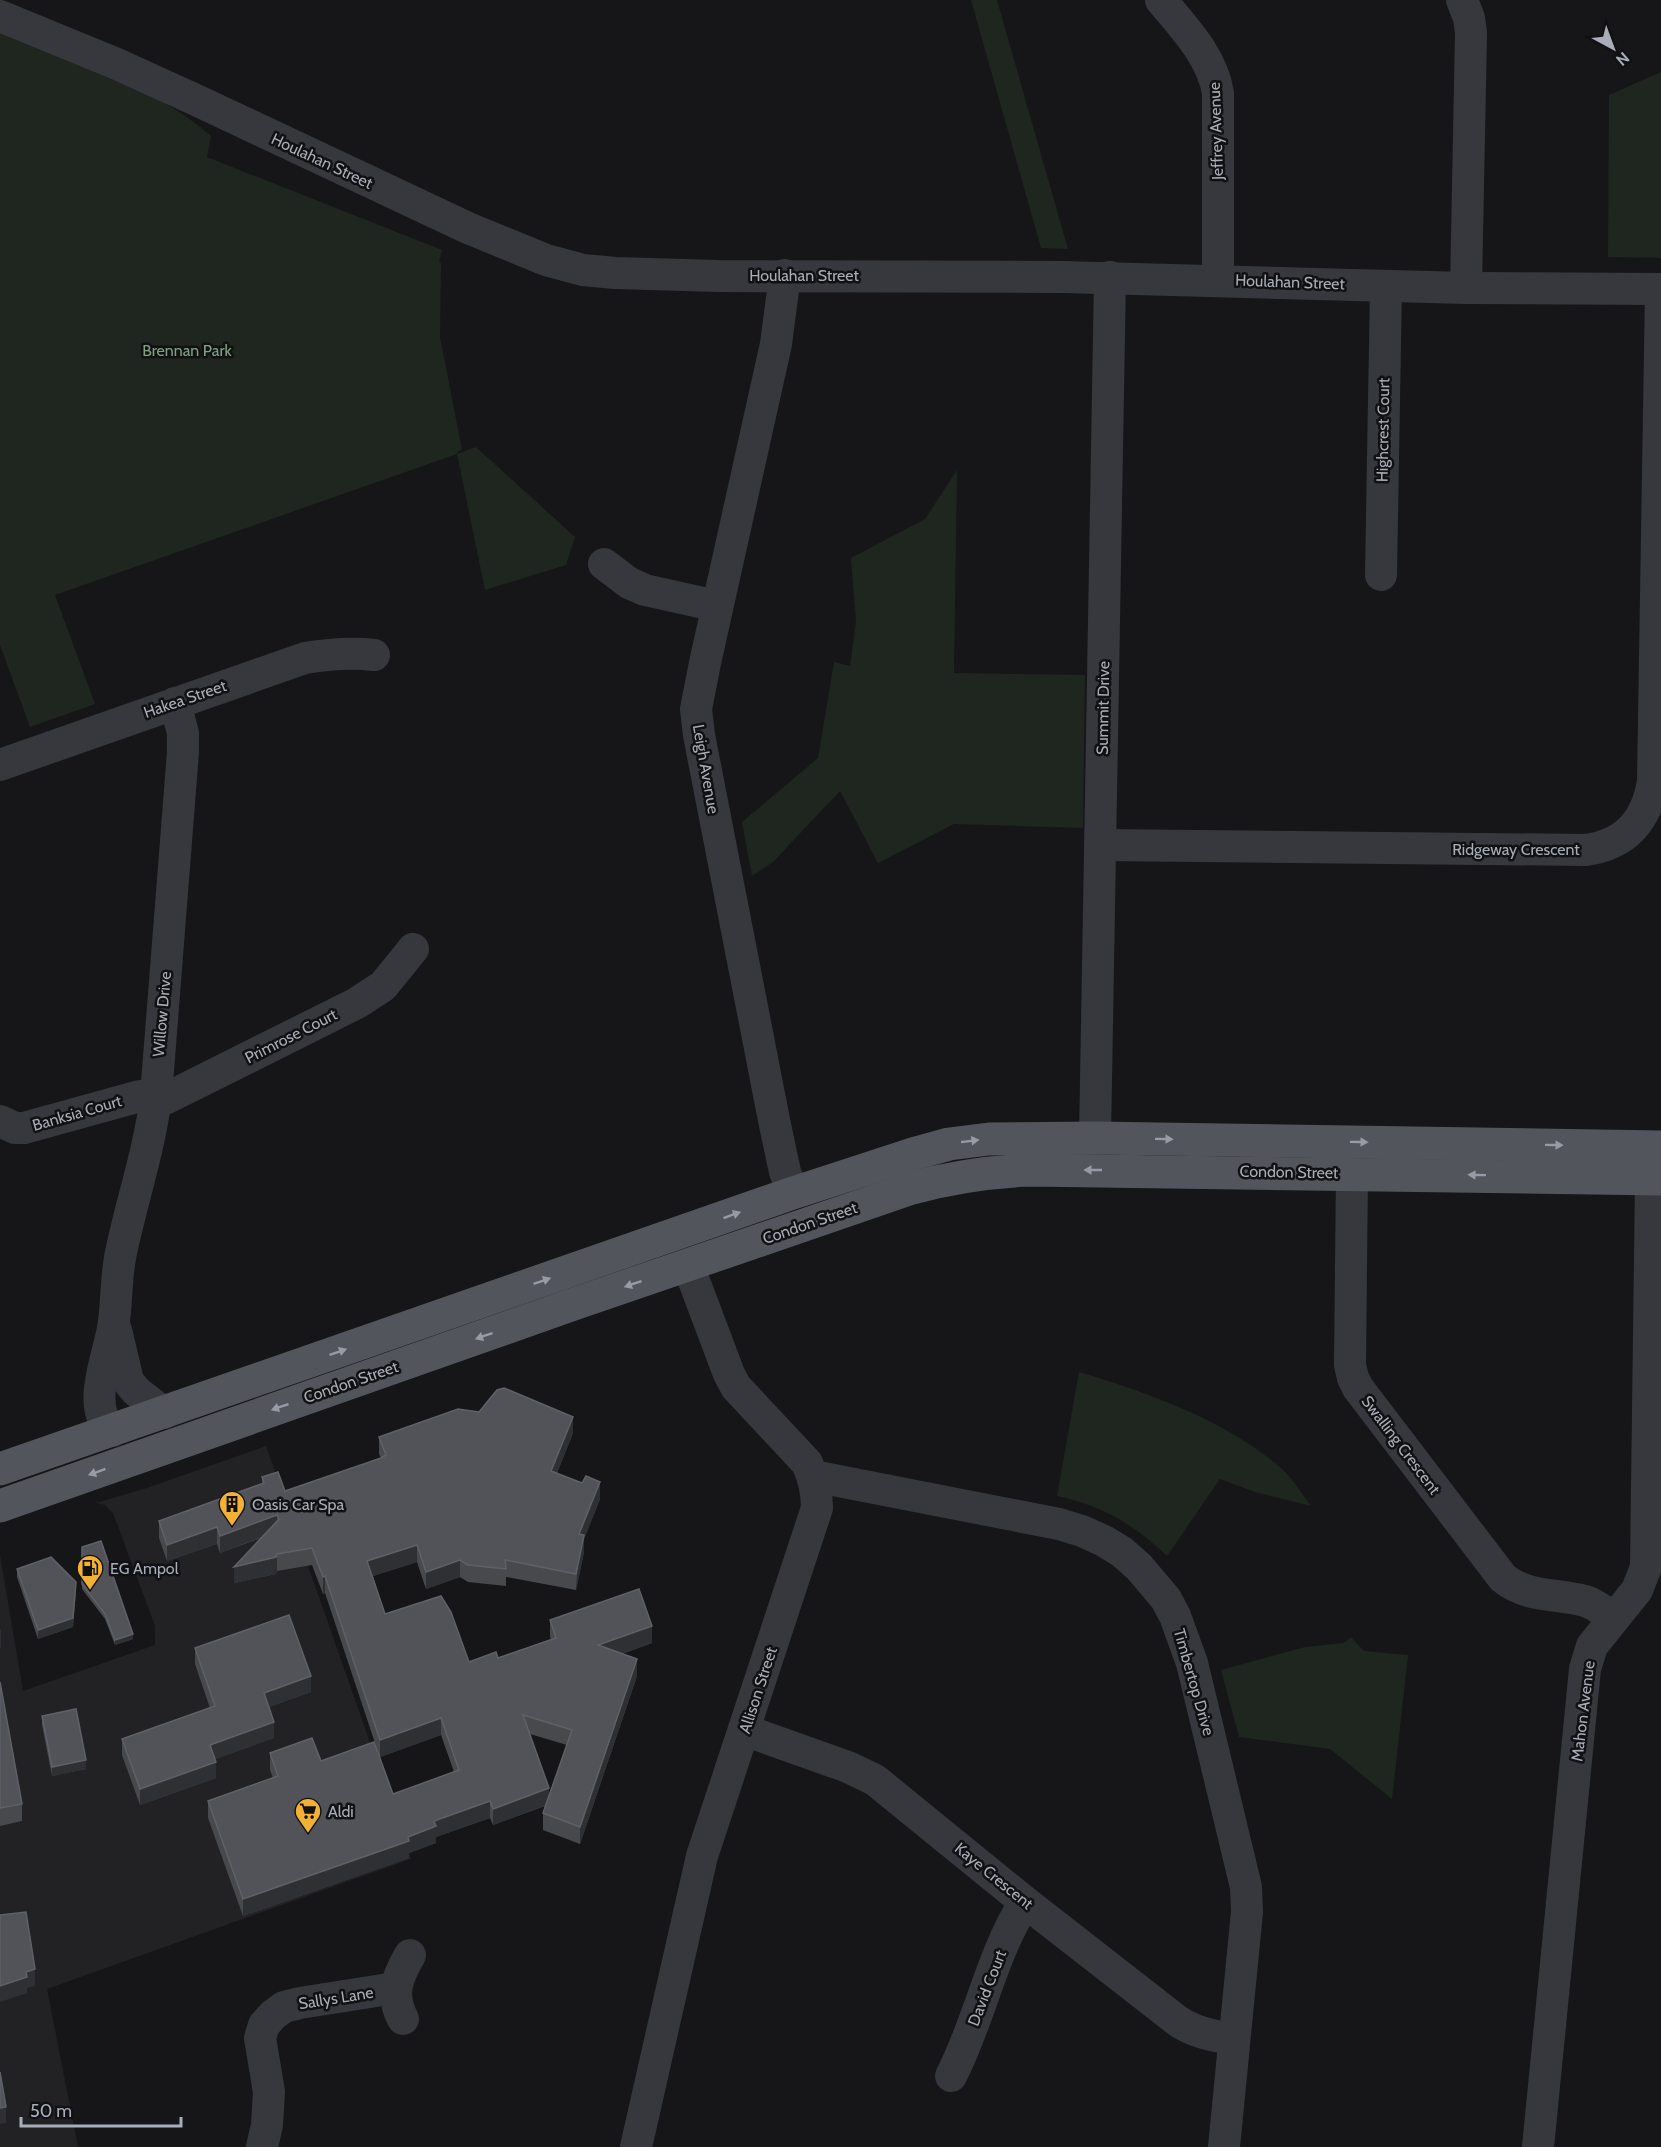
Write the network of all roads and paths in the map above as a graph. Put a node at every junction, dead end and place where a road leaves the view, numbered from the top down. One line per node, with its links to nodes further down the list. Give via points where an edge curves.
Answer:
1 (1161, 0): 6 (street, Jeffrey Avenue, via 1200,49 1216,78)
2 (1462, 0): 8 (street, via 1471,33)
3 (0, 16): 4 (street, Houlahan Street, via 117,64 449,219 546,260 615,273)
4 (785, 275): 5 (street, Houlahan Street); 12 (street, Leigh Avenue, via 776,344)
5 (1110, 278): 6 (street, Houlahan Street); 16 (street, Summit Drive)
6 (1218, 280): 7 (street, Houlahan Street)
7 (1386, 286): 8 (street, Houlahan Street); 11 (street, Highcrest Court)
8 (1466, 288): 9 (street, Houlahan Street)
9 (1661, 289): 16 (street, Ridgeway Crescent, via 1653,780 1650,800 1635,825 1610,844 1585,850)
10 (604, 564): 12 (street, via 645,590)
11 (1381, 575)
12 (717, 606): 24 (street, Leigh Avenue, via 699,690 697,723 780,1152)
13 (374, 655): 14 (street, Hakea Street, via 305,658)
14 (175, 703): 15 (street, Hakea Street); 18 (street, Willow Drive, via 183,733 183,752)
15 (0, 765)
16 (1101, 845): 20 (street, Summit Drive)
17 (413, 949): 18 (street, Primrose Court, via 388,981 364,999 167,1098)
18 (155, 1099): 19 (street, Banksia Court, via 140,1096 24,1128); 27 (street, Willow Drive, via 120,1257)
19 (0, 1120)
20 (1095, 1138): 21 (main road, Condon Street, one-way to 21); 24 (main road, Condon Street, one-way to 20, via 949,1144 989,1139)
21 (1655, 1147): 23 (main road, Mahon Avenue)
22 (1352, 1173): 23 (main road, Condon Street, one-way to 22); 26 (main road, Condon Street, one-way to 26, via 988,1172 912,1188); 34 (street, Swalling Crescent, via 1350,1365 1358,1388 1503,1578 1525,1591 1587,1602)
23 (1656, 1179): 34 (street, Mahon Avenue, via 1646,1566 1637,1590)
24 (793, 1193): 25 (main road, Condon Street, one-way to 24)
25 (677, 1234): 26 (main road); 28 (main road, Condon Street, one-way to 25)
26 (688, 1264): 29 (main road, Condon Street, one-way to 29); 32 (street, Allison Street, via 736,1386 798,1451)
27 (114, 1323): 28 (street, Willow Drive, via 128,1381); 30 (street, Willow Drive, via 103,1365 100,1404 105,1425)
28 (164, 1413): 30 (main road, Condon Street)
29 (217, 1429): 30 (main road, via 171,1430 132,1441); 33 (main road, Condon Street, one-way to 33)
30 (112, 1431): 31 (main road, Condon Street)
31 (0, 1469)
32 (813, 1476): 35 (street, Allison Street, via 817,1508 813,1523); 40 (street, Timbertop Drive, via 1029,1517 1082,1531 1122,1552 1166,1599 1192,1663 1244,1874 1247,1912)
33 (0, 1506)
34 (1614, 1618): 45 (street, Mahon Avenue, via 1592,1646 1585,1669)
35 (744, 1730): 36 (street, Kaye Crescent, via 875,1780); 43 (street, Allison Street, via 702,1856)
36 (1025, 1902): 40 (street, Kaye Crescent, via 1191,2030); 41 (street, David Court, via 1010,1929)
37 (410, 1954): 38 (street, Sallys Lane)
38 (395, 1988): 39 (street, Sallys Lane); 42 (street, Sallys Lane, via 284,2007 264,2025 261,2038 269,2108)
39 (404, 2019)
40 (1234, 2039): 44 (street, Timbertop Drive)
41 (951, 2076)
42 (262, 2147)
43 (636, 2147)
44 (1224, 2147)
45 (1538, 2147)

